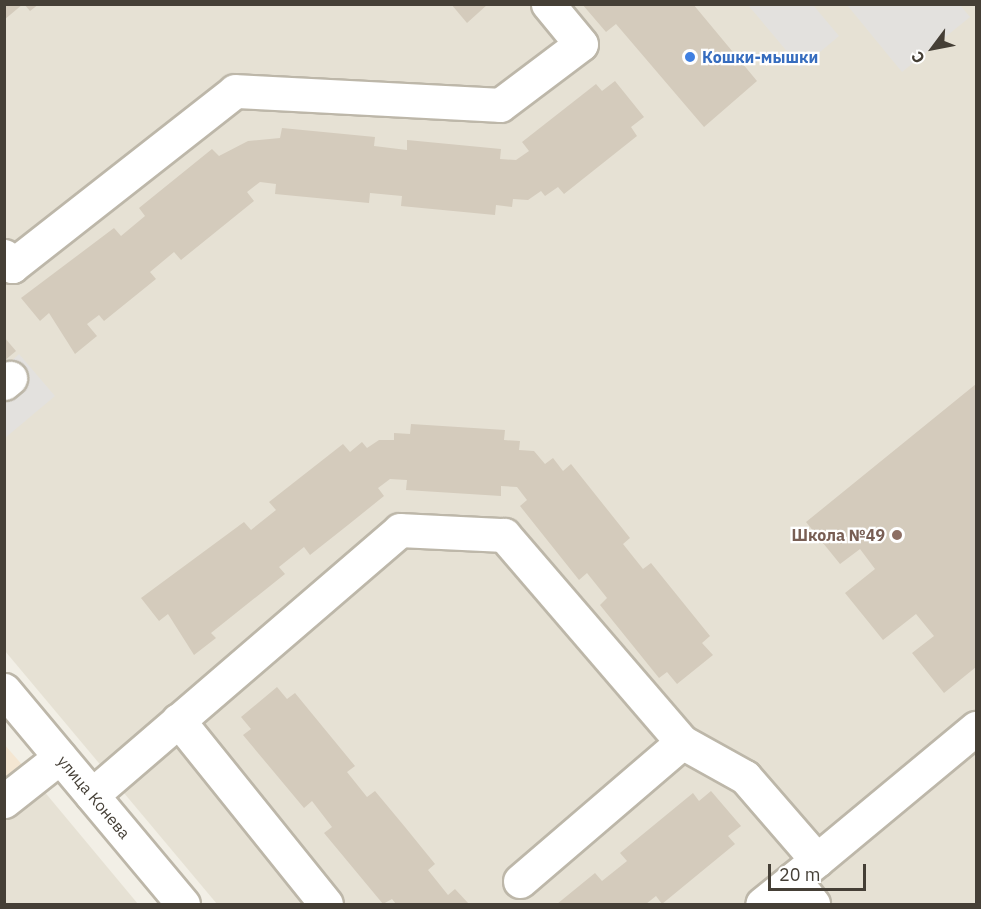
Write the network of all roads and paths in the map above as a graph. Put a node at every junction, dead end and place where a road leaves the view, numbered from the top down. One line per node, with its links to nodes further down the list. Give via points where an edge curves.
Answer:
1 (548, 4): 2 (street, via 581,44 500,105 236,91 12,266)
2 (4, 256)
3 (4, 690): 7 (street, улица Конева)
4 (178, 720): 6 (street, via 400,530 504,535); 8 (street); 13 (street)
5 (976, 728): 10 (street)
6 (682, 742): 10 (street, via 745,777); 11 (street)
7 (60, 757): 8 (street, улица Конева); 9 (street)
8 (92, 795): 12 (street, улица Конева)
9 (4, 801)
10 (805, 870): 14 (street); 15 (street)
11 (520, 881)
12 (183, 904)
13 (326, 904)
14 (762, 904)
15 (813, 904)

